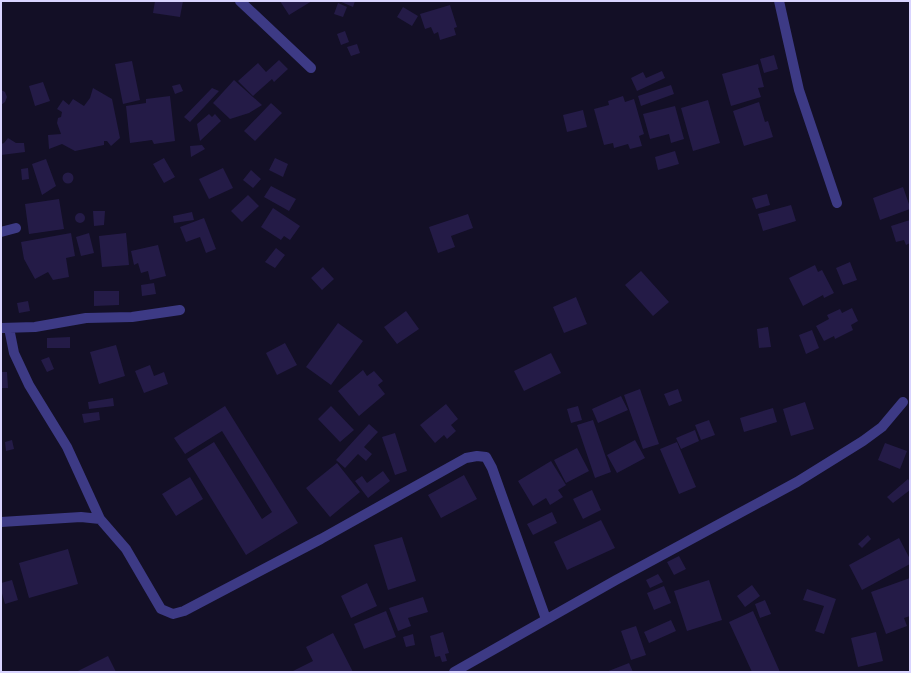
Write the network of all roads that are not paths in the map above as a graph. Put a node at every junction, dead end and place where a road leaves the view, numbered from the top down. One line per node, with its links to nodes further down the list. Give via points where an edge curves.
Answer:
1 (240, 1): 3 (street)
2 (779, 1): 4 (street, via 799,90)
3 (311, 68)
4 (837, 203)
5 (16, 228): 6 (street)
6 (1, 232)
7 (180, 310): 8 (street, via 132,317 86,318 35,327)
8 (5, 328): 10 (street, via 28,385 67,447)
9 (904, 402): 12 (street, via 882,427 797,482)
10 (100, 519): 11 (street, via 81,517); 12 (street, via 126,549 161,609 173,614 184,612 466,458 486,456)
11 (1, 522)
12 (546, 619): 13 (street)
13 (454, 672)

